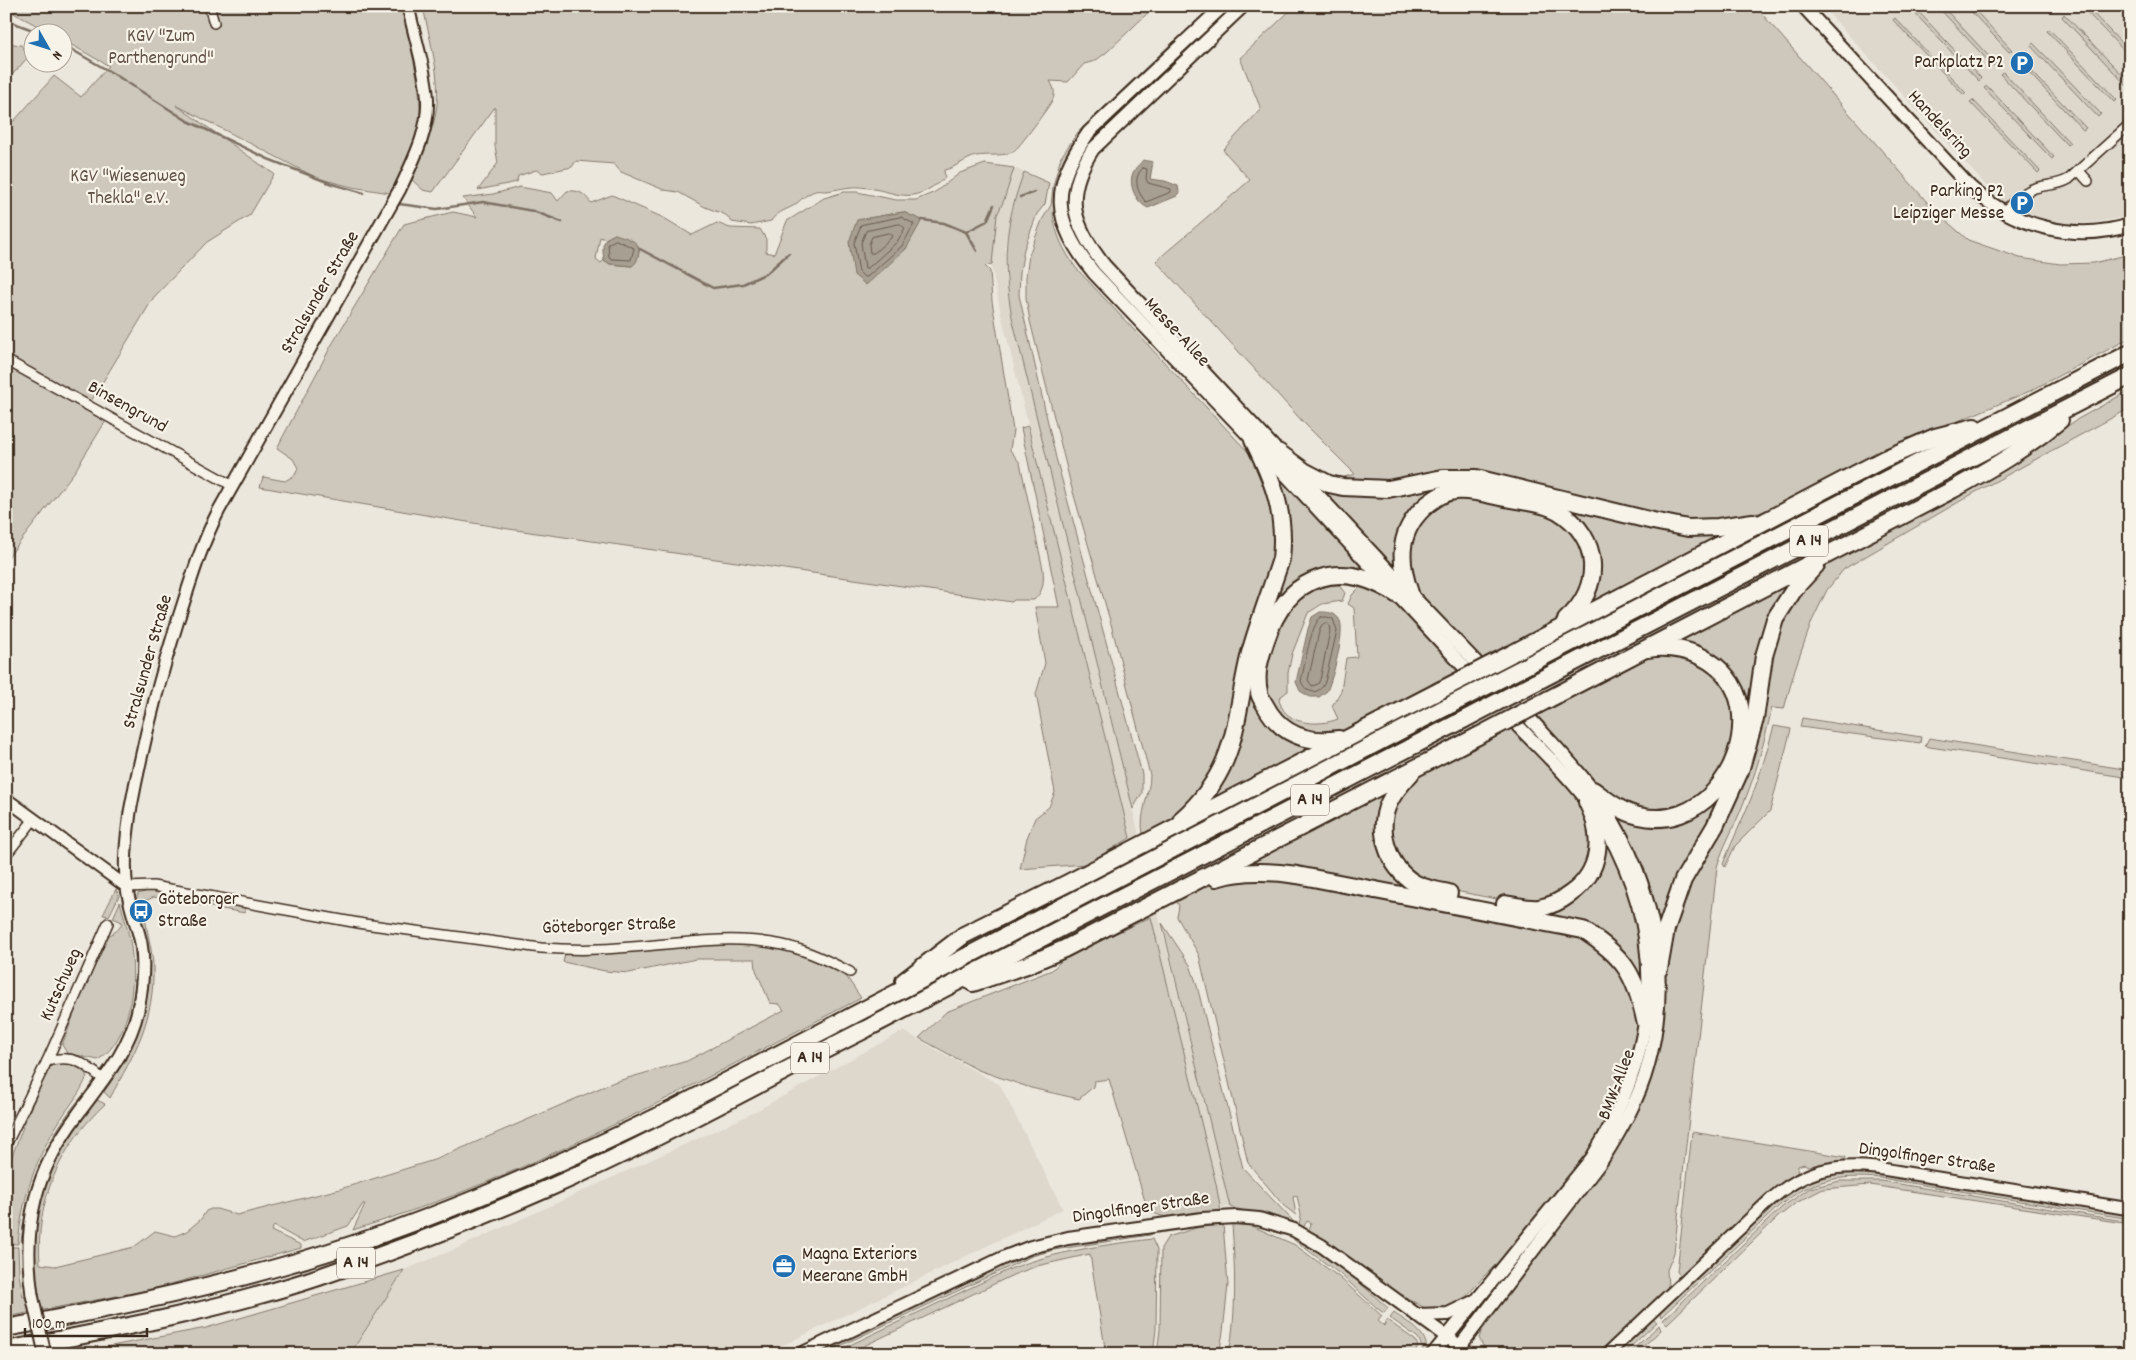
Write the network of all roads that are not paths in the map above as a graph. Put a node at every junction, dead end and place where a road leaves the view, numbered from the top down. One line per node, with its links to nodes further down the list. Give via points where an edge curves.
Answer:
1 (209, 6): 6 (street)
2 (408, 6): 19 (street, Stralsunder Straße, via 427,93 419,146 400,189)
3 (1222, 6): 17 (main road, Messe-Allee, via 1089,132 1069,161 1060,197 1062,219 1078,254)
4 (1244, 6): 18 (main road, Messe-Allee, via 1093,149 1077,178 1074,202 1081,230 1104,265)
5 (1803, 6): 10 (main road, Handelsring, via 1970,187)
6 (214, 24)
7 (2130, 124): 8 (street)
8 (2079, 171): 9 (street); 10 (street, via 2059,184 2028,190)
9 (2088, 181)
10 (2004, 211): 11 (main road, Handelsring, via 2052,230 2094,232)
11 (2130, 225)
12 (2130, 353): 16 (highway, A 14)
13 (6, 360): 19 (street, Binsengrund)
14 (2130, 376): 15 (highway, A 14)
15 (2084, 400): 21 (highway, via 2006,460); 41 (highway, A 14, bridge)
16 (2000, 420): 20 (highway, via 1935,437 1901,451); 42 (highway, A 14, bridge)
17 (1253, 440): 22 (main road, Messe-Allee); 34 (highway, via 1272,479 1281,512 1281,559 1250,654 1227,761 1200,802)
18 (1278, 452): 20 (highway, via 1304,471 1329,484 1343,487 1388,489 1443,478 1476,478 1688,528); 22 (main road, Messe-Allee)
19 (233, 486): 36 (street, Stralsunder Straße, via 209,530 161,672 130,812)
20 (1765, 520): 23 (highway)
21 (1825, 556): 24 (highway); 39 (highway, via 1795,588 1775,620 1764,656 1754,719 1740,771 1715,826 1684,880 1666,929)
22 (1404, 594): 23 (highway, via 1401,560 1404,536 1416,514 1437,497 1467,490 1549,507 1563,514 1581,533 1589,547 1593,569 1585,599); 25 (main road, Messe-Allee); 26 (main road, Messe-Allee); 29 (highway, via 1351,575 1329,576 1304,586 1285,600 1272,621 1257,668 1259,694 1272,719 1292,734 1306,739 1324,741)
23 (1548, 635): 29 (highway, bridge)
24 (1643, 650): 30 (highway, bridge); 31 (highway, via 1692,652 1704,656 1721,670 1731,682 1740,703 1741,727 1735,753 1717,790 1706,801 1682,814 1654,818 1638,816)
25 (1476, 662)
26 (1465, 668)
27 (1531, 720): 31 (main road)
28 (1518, 726): 31 (main road)
29 (1353, 736): 34 (highway)
30 (1415, 768): 31 (highway, via 1391,798 1384,822 1387,850 1400,870 1415,883 1430,889 1524,908 1558,903 1581,887 1591,872 1598,845); 37 (highway)
31 (1590, 796): 39 (main road, BMW-Allee, via 1607,811 1635,864 1647,897); 43 (main road, BMW-Allee, via 1636,894 1645,930 1650,984)
32 (6, 799): 33 (street)
33 (34, 819): 35 (street); 36 (street)
34 (1170, 831): 42 (highway, via 964,935)
35 (6, 855)
36 (126, 888): 40 (street, Göteborger Straße, via 153,886 364,924 541,948 631,948 742,939 773,943 818,956); 45 (street, Stralsunder Straße, via 141,944 142,987 130,1035)
37 (1183, 888): 41 (highway, via 1027,965); 43 (highway, via 1229,874 1274,872 1583,930 1608,946 1626,966 1640,996)
38 (108, 923): 44 (street, Kutschweg)
39 (1659, 969): 53 (main road, BMW-Allee, via 1658,1012 1648,1066 1631,1111 1602,1160)
40 (850, 972)
41 (933, 995): 52 (highway, A 14, via 550,1188 403,1246 316,1278 214,1307)
42 (879, 1003): 50 (highway, A 14, via 628,1130 544,1169 390,1231 283,1266 143,1302)
43 (1645, 1020): 48 (main road, BMW-Allee, via 1636,1060 1607,1134 1592,1158)
44 (46, 1061): 45 (street, via 71,1058); 46 (street, Kutschweg)
45 (104, 1080): 54 (street, Stralsunder Straße, bridge, via 59,1141 36,1192 28,1245 32,1295)
46 (6, 1145)
47 (2130, 1209): 57 (street, Dingolfinger Straße, via 1860,1166 1818,1171 1794,1181 1770,1200)
48 (1477, 1299): 49 (main road, via 1448,1314); 51 (main road, BMW-Allee)
49 (1417, 1316): 51 (main road, Dingolfinger Straße); 55 (main road, Dingolfinger Straße, via 1313,1241 1287,1227 1248,1218 1202,1219 1068,1238 1031,1247)
50 (6, 1328)
51 (1447, 1337): 53 (main road, Dingolfinger Straße); 56 (main road, BMW-Allee)
52 (6, 1350)
53 (1461, 1351)
54 (45, 1354)
55 (801, 1354)
56 (1434, 1354)
57 (1607, 1354)

